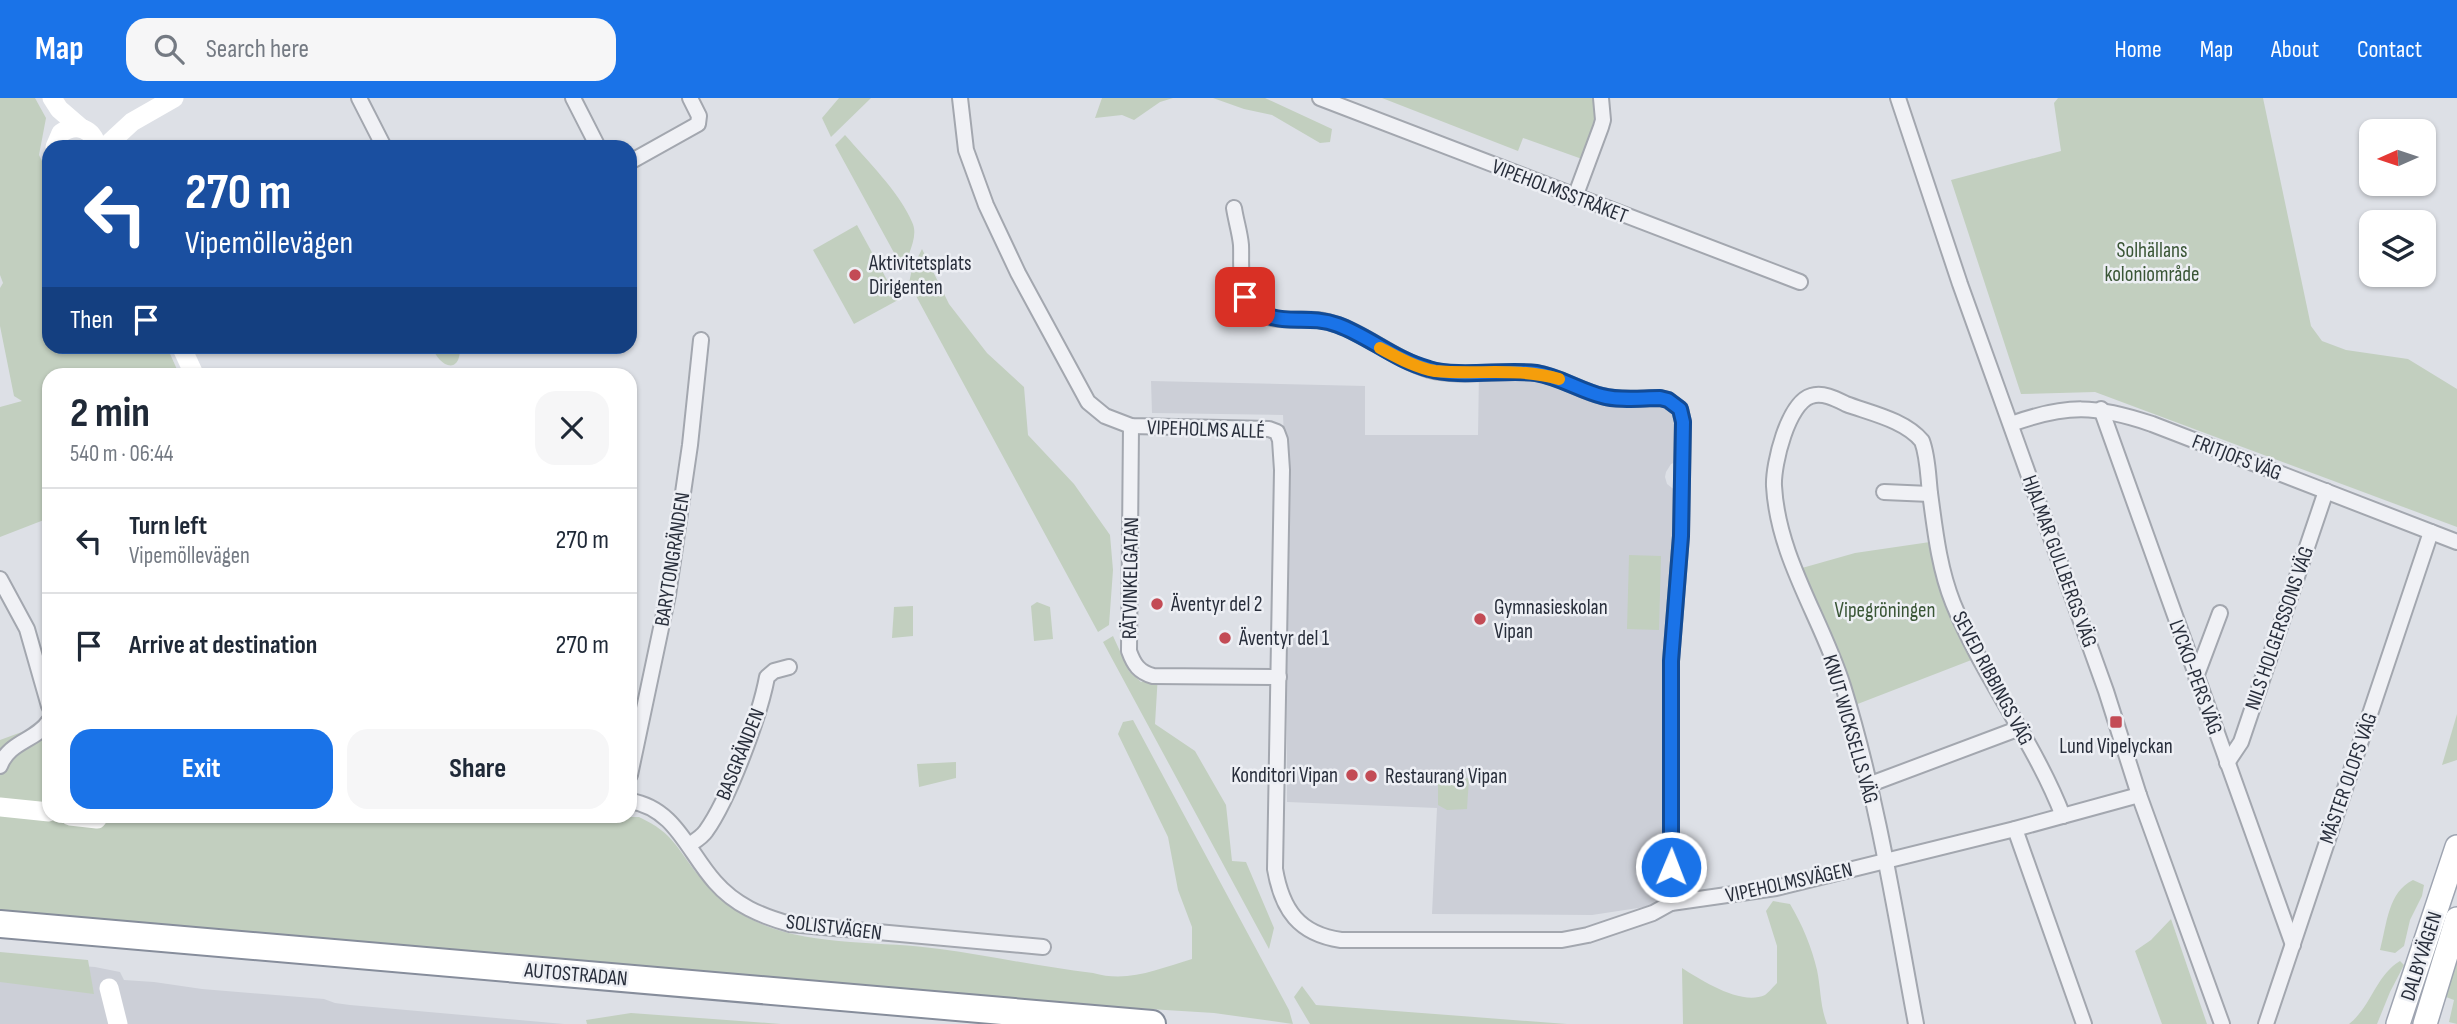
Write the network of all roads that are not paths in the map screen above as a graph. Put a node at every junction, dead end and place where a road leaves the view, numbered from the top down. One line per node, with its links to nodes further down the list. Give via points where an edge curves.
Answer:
1 (174, 98): 10 (street)
2 (359, 98): 15 (street)
3 (573, 98): 16 (street)
4 (690, 98): 17 (street, via 698,124)
5 (960, 98): 25 (street, VIPEHOLMS ALLÉ, via 966,150 1017,273 1088,402 1105,416)
6 (1320, 98): 18 (street, VIPEHOLMSSTRÅKET)
7 (1601, 98): 18 (street, via 1603,120)
8 (1898, 98): 24 (street, HJALMAR GULLBERGS VÄG)
9 (56, 103): 12 (street); 13 (street)
10 (151, 104): 11 (street)
11 (132, 122): 12 (street); 14 (street)
12 (88, 135): 13 (street, via 67,129)
13 (58, 140)
14 (112, 140)
15 (380, 140)
16 (594, 140)
17 (637, 158)
18 (1575, 197): 20 (street, VIPEHOLMSSTRÅKET)
19 (1234, 208): 53 (street, via 1245,297 1263,314 1339,325 1405,361 1433,370 1535,373 1605,398 1660,398 1680,409 1681,536 1671,661)
20 (1800, 282)
21 (701, 340): 39 (street, BARYTONGRÄNDEN, via 668,595)
22 (1798, 405): 28 (street, SEVED RIBBINGS VÄG, via 1808,397 1827,396 1913,431 1924,446); 42 (street, KNUT WICKSELLS VÄG, via 1776,464 1777,507 1800,582 1843,687)
23 (2101, 409): 24 (street, FRITJOFS VÄG, via 2061,410); 26 (street, FRITJOFS VÄG); 35 (street, LYCKO-PERS VÄG)
24 (2011, 424): 43 (street, HJALMAR GULLBERGS VÄG)
25 (1131, 426): 34 (street, RÄTVINKELGATAN, via 1129,651 1133,663 1153,676); 34 (street, VIPEHOLMS ALLÉ, via 1277,432 1282,470)
26 (2326, 491): 29 (street, FRITJOFS VÄG); 40 (street, NILS HOLGERSSONS VÄG, via 2241,742)
27 (1884, 492): 28 (street)
28 (1930, 494): 37 (street, SEVED RIBBINGS VÄG, via 1954,604)
29 (2431, 532): 30 (street, FRITJOFS VÄG); 59 (street, MÄSTER OLOFS VÄG)
30 (2457, 542)
31 (0, 579): 36 (street, via 27,629)
32 (2220, 613): 35 (street)
33 (789, 667): 49 (street, BASGRÄNDEN, via 767,677 727,790 705,833)
34 (1279, 677): 52 (street, VIPEHOLMS ALLÉ)
35 (2196, 677): 40 (street, LYCKO-PERS VÄG)
36 (42, 682)
37 (2020, 728): 42 (street); 47 (street, SEVED RIBBINGS VÄG)
38 (42, 730): 41 (street, via 9,749)
39 (637, 742)
40 (2227, 763): 59 (street, LYCKO-PERS VÄG)
41 (0, 765)
42 (1868, 785): 51 (street, KNUT WICKSELLS VÄG)
43 (2139, 795): 47 (street, VIPEHOLMSVÄGEN); 67 (street, HJALMAR GULLBERGS VÄG)
44 (637, 803): 49 (street, SOLISTVÄGEN, via 659,813)
45 (0, 807): 46 (street)
46 (42, 812)
47 (2063, 816): 48 (street, VIPEHOLMSVÄGEN)
48 (2015, 829): 51 (street, VIPEHOLMSVÄGEN); 66 (street)
49 (689, 845): 60 (street, SOLISTVÄGEN, via 724,892 756,913 790,924)
50 (2457, 848): 69 (main road, DALBYVÄGEN)
51 (1886, 860): 53 (street, VIPEHOLMSVÄGEN, via 1776,887); 62 (street, KNUT WICKSELLS VÄG)
52 (1275, 861): 53 (street, VIPEHOLMSVÄGEN, via 1282,898 1296,920 1318,935 1341,940 1562,940 1653,913)
53 (1671, 903)
54 (2457, 919): 70 (main road, DALBYVÄGEN)
55 (0, 925): 56 (highway, AUTOSTRADAN)
56 (80, 940): 57 (highway, AUTOSTRADAN); 58 (highway, AUTOSTRADAN)
57 (0, 942)
58 (125, 944): 64 (highway, AUTOSTRADAN); 65 (highway, AUTOSTRADAN)
59 (2293, 945): 68 (street, MÄSTER OLOFS VÄG)
60 (1043, 947)
61 (110, 988): 63 (street)
62 (1916, 1022)
63 (118, 1024)
64 (954, 1024)
65 (1153, 1024)
66 (2084, 1024)
67 (2222, 1024)
68 (2266, 1024)
69 (2398, 1024)
70 (2425, 1024)

